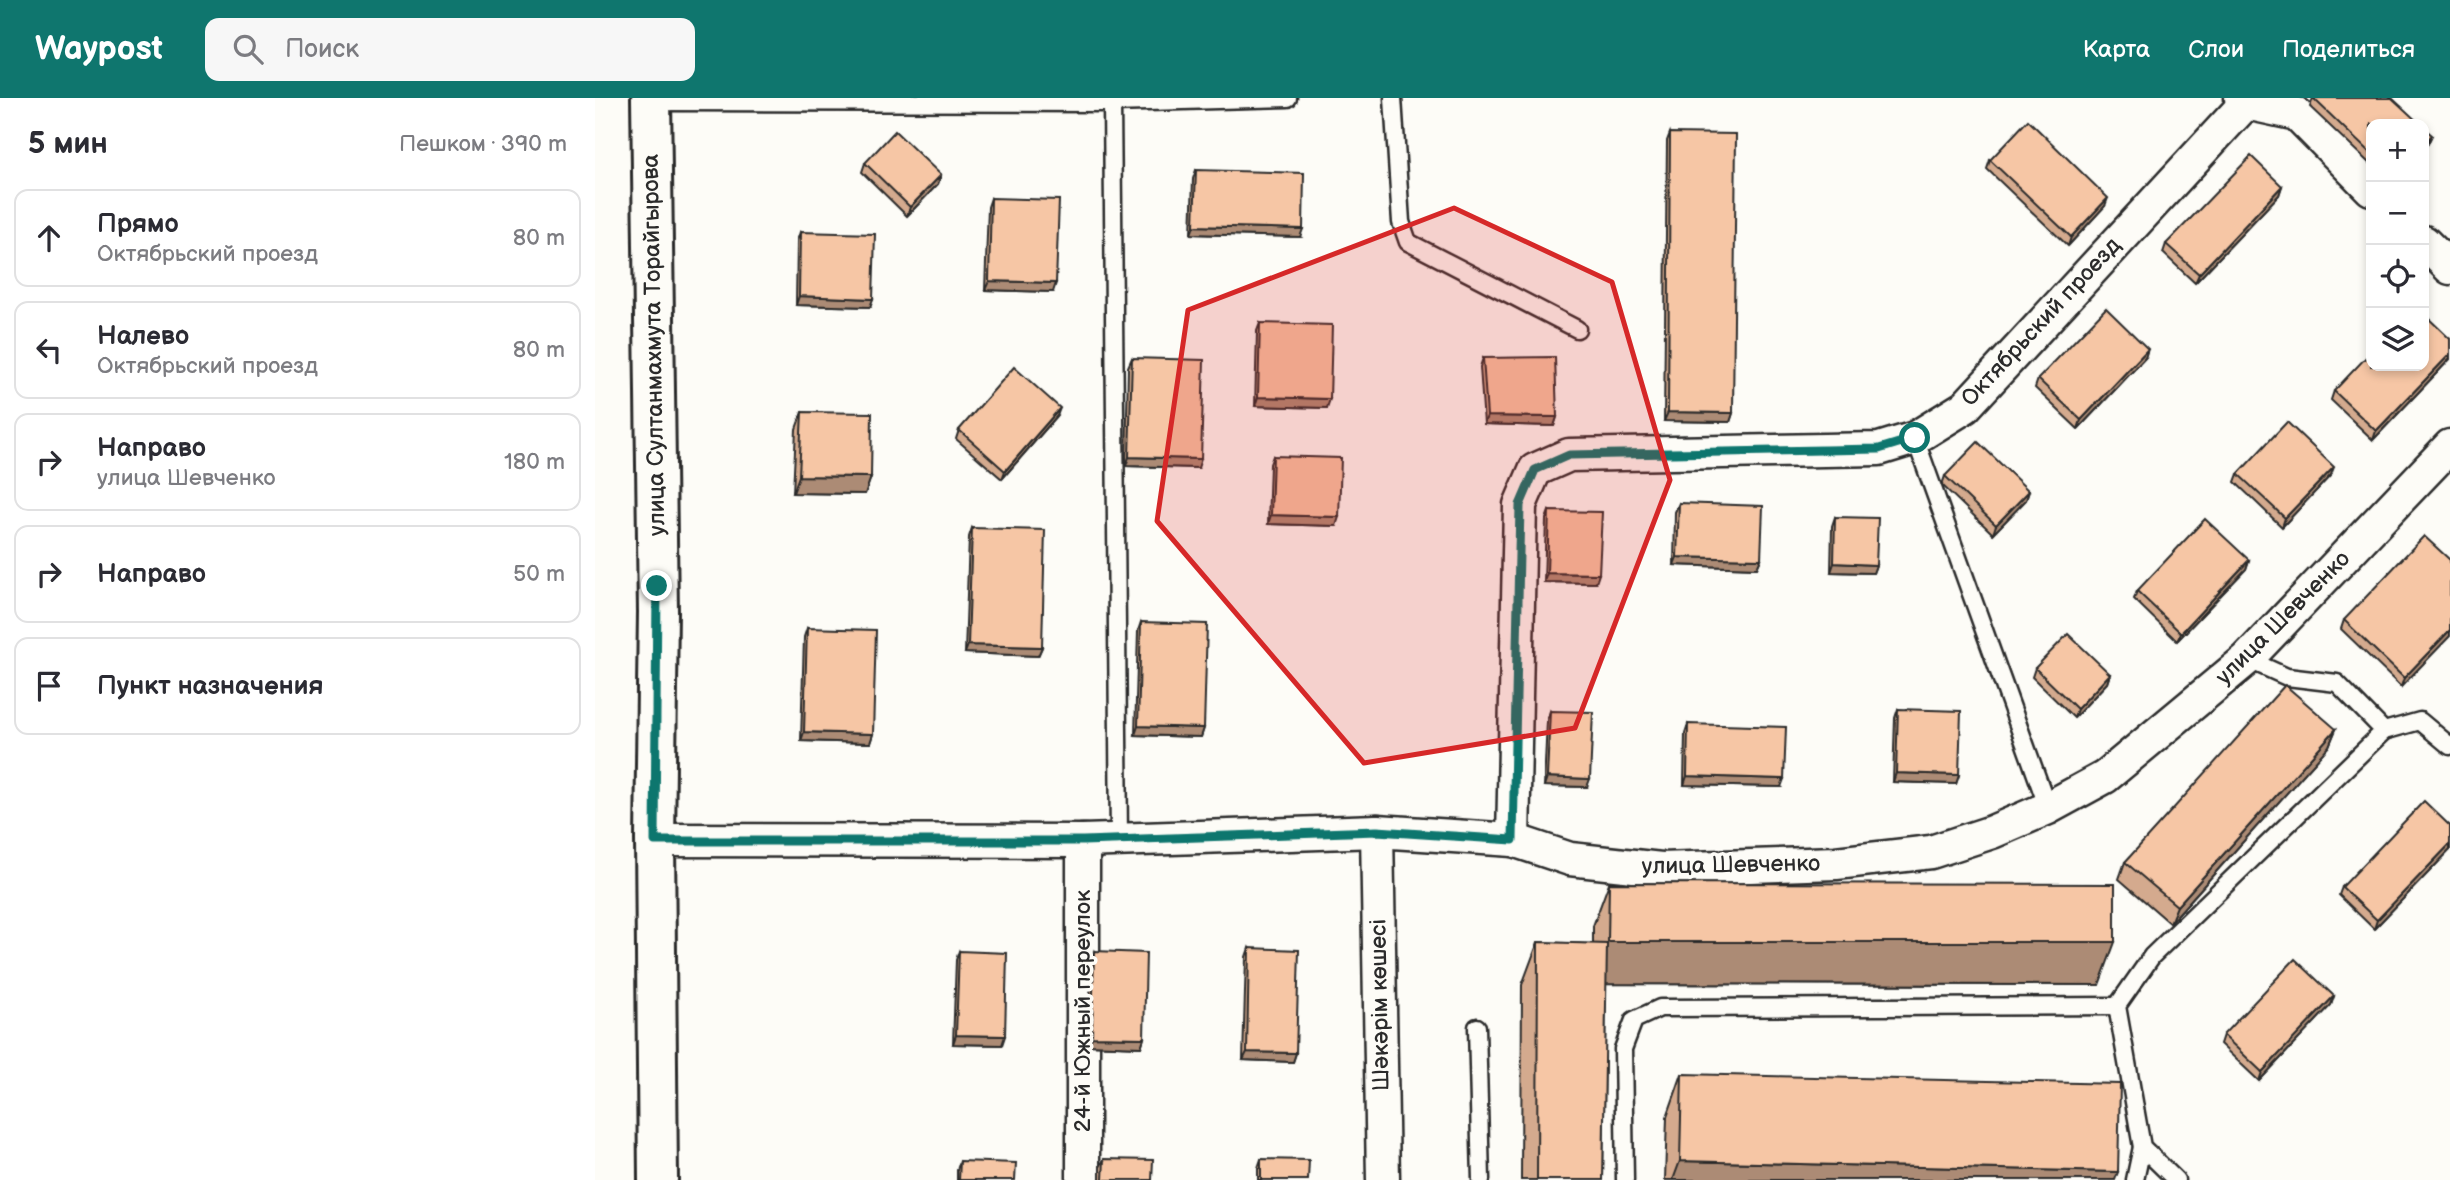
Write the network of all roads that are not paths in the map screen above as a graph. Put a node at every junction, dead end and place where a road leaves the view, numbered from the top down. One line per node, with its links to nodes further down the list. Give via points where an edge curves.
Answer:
1 (1288, 98): 5 (lane)
2 (1393, 98): 9 (lane, via 1401,222 1408,242)
3 (650, 100): 5 (lane); 19 (main road, улица Султанмахмута Торайгырова, via 658,612)
4 (2244, 100): 6 (street, via 2297,114); 10 (street, Октябрьский проезд, via 1965,407)
5 (1112, 103): 17 (lane)
6 (2366, 184)
7 (2427, 245): 8 (street)
8 (2450, 268)
9 (1577, 329)
10 (1915, 438): 15 (lane); 18 (street, Октябрьский проезд, via 1879,449 1569,455 1535,470 1520,505)
11 (2450, 446): 12 (street, улица Шевченко)
12 (2247, 659): 13 (lane, via 2287,677 2337,683); 15 (street, улица Шевченко, via 2105,777)
13 (2384, 731): 14 (lane, via 2420,721); 21 (lane, via 2152,956)
14 (2450, 746)
15 (2048, 808): 18 (street, улица Шевченко, via 1931,852 1836,863 1661,869 1570,859)
16 (1377, 831): 17 (street, улица Шевченко); 18 (street, улица Шевченко); 26 (street, Шәкәрім көшесі)
17 (1119, 839): 20 (street, улица Шевченко)
18 (1513, 840)
19 (655, 841): 20 (street, улица Шевченко); 24 (main road, улица Султанмахмута Торайгырова)
20 (1083, 841): 25 (street, 24-й Южный переулок)
21 (2116, 1006): 23 (lane); 28 (lane, via 1660,1008 1634,1020 1623,1049)
22 (1477, 1027): 27 (lane)
23 (2142, 1147): 29 (lane); 30 (lane)
24 (659, 1180)
25 (1083, 1180)
26 (1383, 1180)
27 (1481, 1180)
28 (1625, 1180)
29 (2134, 1180)
30 (2176, 1180)

